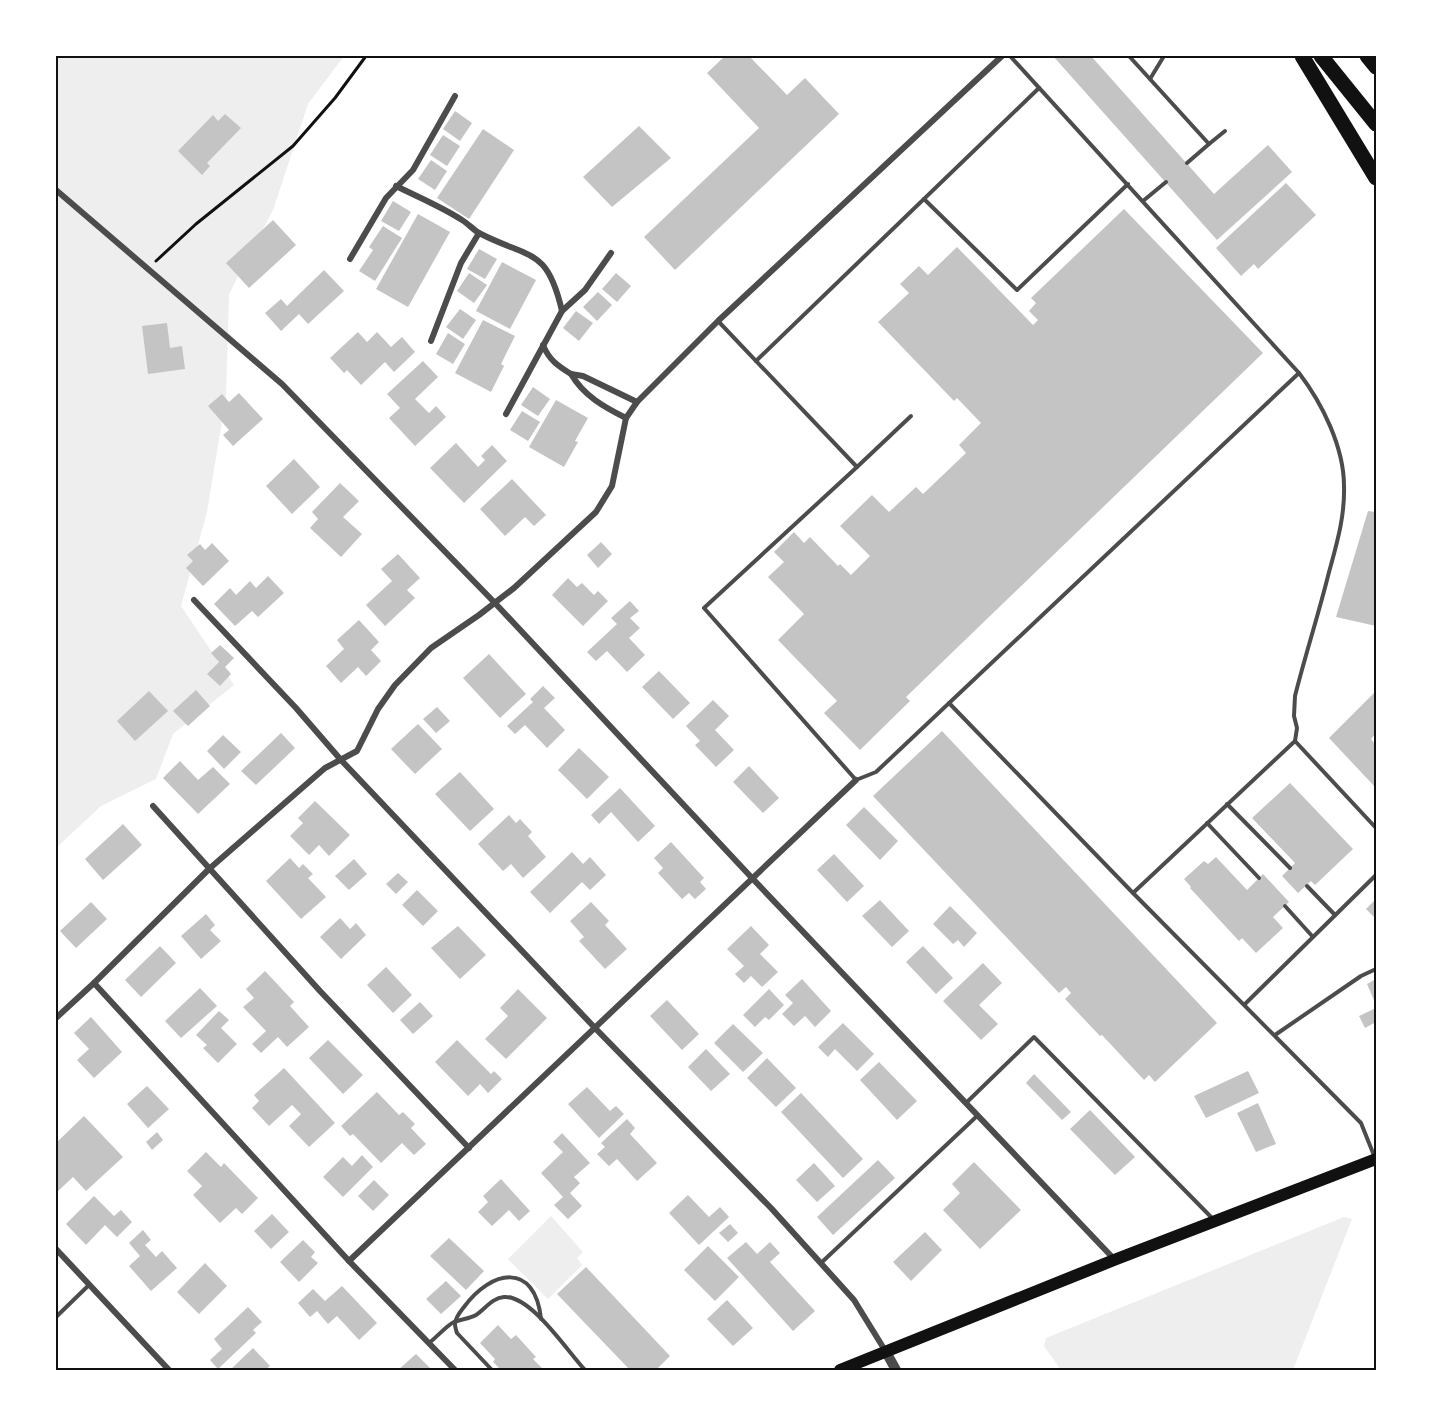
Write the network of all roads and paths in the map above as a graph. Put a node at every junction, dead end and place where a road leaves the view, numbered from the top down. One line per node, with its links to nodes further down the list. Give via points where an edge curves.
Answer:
1 (366, 56): 27 (path, via 293,147 196,224)
2 (1002, 56): 29 (street)
3 (1010, 56): 11 (lane)
4 (1130, 56): 10 (lane)
5 (1164, 56): 10 (lane)
6 (1302, 56): 17 (highway)
7 (1321, 56): 13 (highway)
8 (1367, 56): 9 (highway)
9 (1377, 67)
10 (1150, 79): 15 (lane)
11 (1039, 88): 19 (lane); 22 (lane)
12 (455, 96): 20 (street, via 413,170)
13 (1377, 124)
14 (1225, 131): 15 (lane)
15 (1209, 144): 16 (lane)
16 (1187, 163)
17 (1377, 178)
18 (1166, 182): 23 (lane)
19 (1128, 184): 22 (lane, via 1017,290); 23 (lane)
20 (396, 186): 24 (street, via 463,221); 26 (street)
21 (56, 190): 27 (street)
22 (924, 199): 32 (lane)
23 (1143, 201): 33 (lane)
24 (479, 234): 28 (street, via 538,260 555,284); 30 (street, via 461,263)
25 (611, 253): 28 (street, via 585,290)
26 (350, 259)
27 (148, 269): 41 (street, via 282,384)
28 (562, 311): 31 (street)
29 (718, 321): 32 (lane); 35 (street)
30 (431, 341)
31 (543, 345): 34 (street, via 554,363); 36 (street)
32 (756, 361): 39 (lane)
33 (1299, 373): 42 (lane); 43 (lane, via 1326,417 1344,484 1342,525 1295,696)
34 (571, 374): 35 (street); 38 (street, via 588,396)
35 (637, 402): 38 (street)
36 (506, 414)
37 (911, 416): 39 (lane)
38 (626, 418): 41 (street, via 612,486 605,500 514,588)
39 (857, 467): 45 (lane, via 704,608)
40 (194, 600): 44 (street)
41 (494, 602): 44 (street, via 411,667 378,709 357,751); 53 (street)
42 (949, 703): 45 (lane, via 876,772); 56 (lane)
43 (1295, 741): 46 (lane); 49 (lane)
44 (341, 760): 51 (street, via 325,768); 64 (street)
45 (856, 780): 53 (street)
46 (1227, 804): 48 (lane); 50 (lane)
47 (153, 806): 51 (street)
48 (1207, 823): 54 (lane); 56 (lane)
49 (1377, 828)
50 (1290, 868)
51 (209, 869): 61 (street); 68 (street)
52 (1377, 875): 58 (lane)
53 (752, 878): 64 (street); 66 (street)
54 (1259, 878)
55 (1306, 886): 58 (lane)
56 (1133, 893): 62 (lane)
57 (1285, 906): 59 (lane)
58 (1335, 915): 59 (lane)
59 (1313, 937): 62 (lane)
60 (1377, 969): 65 (lane)
61 (94, 983): 63 (street); 73 (street)
62 (1245, 1004): 65 (lane)
63 (56, 1018)
64 (595, 1028): 68 (street); 74 (street)
65 (1275, 1035): 69 (lane, via 1361,1123)
66 (965, 1103): 67 (street); 70 (lane, via 1034,1037)
67 (977, 1116): 72 (street); 74 (lane)
68 (469, 1148): 73 (street)
69 (1376, 1160): 70 (main road)
70 (1215, 1221): 72 (main road)
71 (56, 1249): 75 (street)
72 (1114, 1260): 80 (main road)
73 (349, 1262): 79 (street)
74 (821, 1263): 80 (street, via 854,1300)
75 (89, 1285): 76 (lane); 81 (street)
76 (56, 1317)
77 (541, 1319): 78 (lane, via 530,1307 504,1297 466,1320); 78 (lane, via 528,1284 507,1277 489,1283 469,1300); 84 (lane)
78 (454, 1322): 79 (lane); 83 (lane, via 458,1333)
79 (429, 1344): 82 (street)
80 (886, 1352): 85 (main road); 86 (street)
81 (169, 1371)
82 (455, 1371)
83 (492, 1371)
84 (585, 1371)
85 (840, 1371)
86 (896, 1371)

